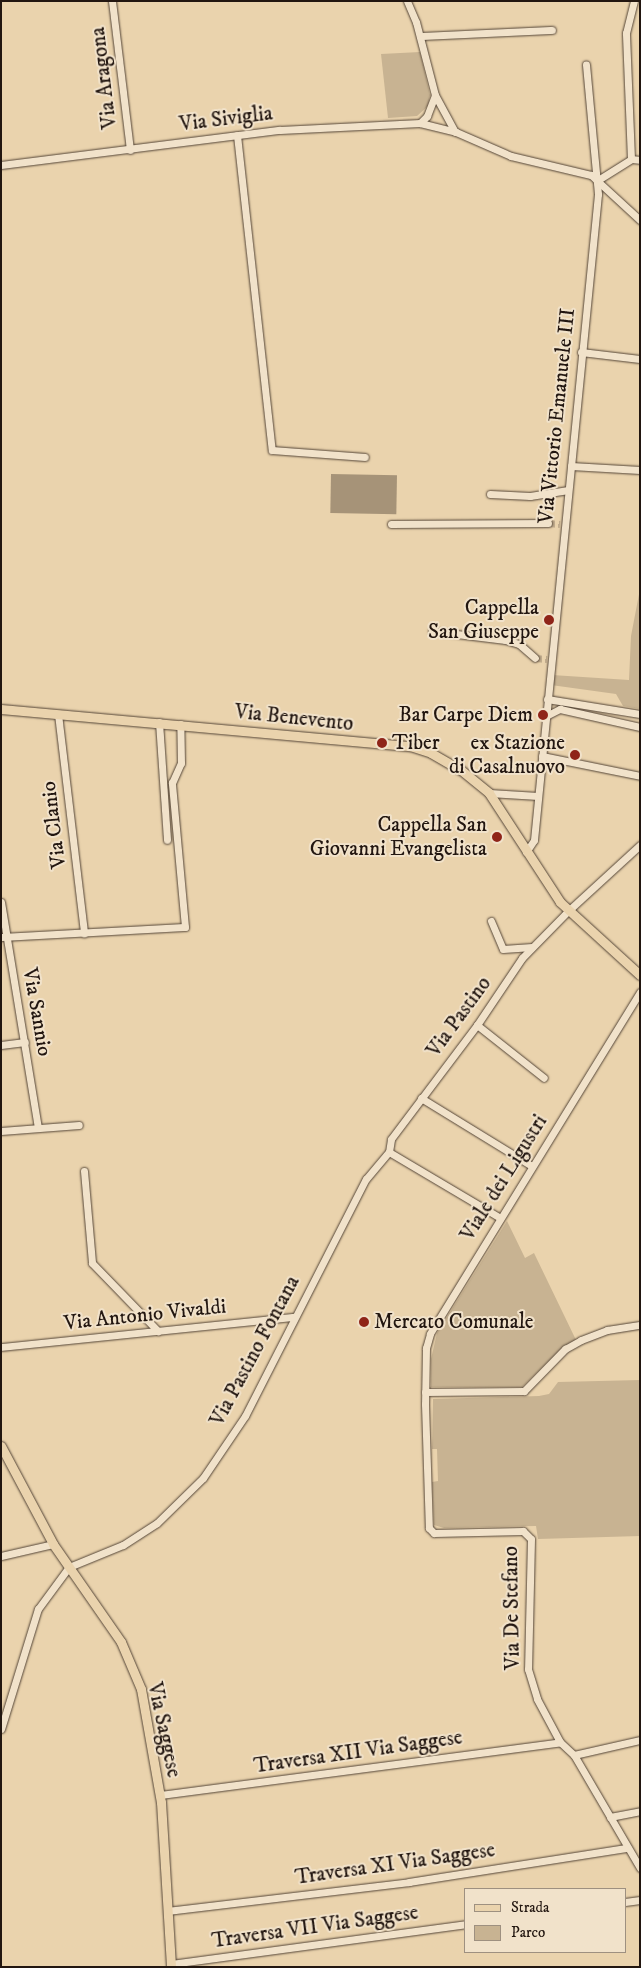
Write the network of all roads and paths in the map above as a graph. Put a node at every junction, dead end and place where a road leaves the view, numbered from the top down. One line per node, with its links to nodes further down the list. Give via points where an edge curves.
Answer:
1 (112, 1): 11 (street, Via Aragona)
2 (407, 1): 5 (street)
3 (634, 1): 12 (street, via 626,33)
4 (552, 30): 5 (street)
5 (420, 36): 7 (street)
6 (586, 65): 15 (street, Via Vittorio Emanuele III)
7 (435, 95): 8 (street, via 427,116); 9 (street)
8 (420, 123): 9 (street, Via Siviglia); 10 (street, Via Siviglia, via 330,125)
9 (456, 132): 15 (street, Via Siviglia, via 511,156)
10 (236, 135): 11 (street, Via Siviglia); 19 (street, via 272,450)
11 (130, 150): 14 (street, Via Siviglia)
12 (631, 159): 13 (street); 15 (street)
13 (640, 160)
14 (1, 165)
15 (598, 180): 16 (street); 17 (street, Via Vittorio Emanuele III)
16 (640, 220)
17 (581, 352): 18 (street); 20 (street, Via Vittorio Emanuele III)
18 (640, 359)
19 (366, 457)
20 (571, 466): 21 (street); 22 (street, Via Vittorio Emanuele III)
21 (640, 470)
22 (567, 490): 23 (street, via 530,496); 28 (street, Via Vittorio Emanuele III, via 549,659)
23 (490, 494)
24 (548, 523): 25 (street)
25 (391, 524)
26 (432, 631): 27 (street, via 505,640 519,644)
27 (535, 658)
28 (548, 700): 31 (street); 32 (street, Via Vittorio Emanuele III)
29 (1, 709): 30 (main road, Via Benevento)
30 (58, 714): 33 (main road, Via Benevento); 46 (street, Via Clanio)
31 (640, 714)
32 (546, 716): 35 (street, via 560,709); 36 (street, Via Vittorio Emanuele III)
33 (159, 722): 34 (main road, Via Benevento); 40 (street)
34 (180, 724): 38 (main road, Via Benevento, via 410,746 446,761); 46 (street, via 181,763 172,783 185,928)
35 (640, 727)
36 (542, 756): 37 (street); 39 (street, Via Vittorio Emanuele III)
37 (640, 776)
38 (489, 793): 39 (street); 42 (main road, Via Benevento)
39 (538, 796): 42 (street, Via Vittorio Emanuele III, via 534,840)
40 (167, 840)
41 (640, 845): 44 (street, Via Pastino)
42 (526, 852): 44 (main road, Via Benevento)
43 (1, 902): 47 (street, Via Sannio)
44 (568, 911): 48 (street, Via Pastino); 49 (main road, Via Benevento)
45 (491, 921): 48 (street, via 503,949)
46 (84, 933): 47 (street)
47 (4, 937): 52 (street, Via Sannio)
48 (532, 947): 51 (street, Via Pastino)
49 (640, 975)
50 (640, 992): 60 (street, Viale dei Ligustri)
51 (477, 1025): 54 (street); 55 (street, Via Pastino)
52 (25, 1042): 53 (street); 57 (street, Via Sannio)
53 (1, 1045)
54 (544, 1078)
55 (421, 1098): 59 (street, Via Pastino, via 391,1139); 60 (street)
56 (79, 1125): 57 (street)
57 (38, 1128): 58 (street)
58 (1, 1131)
59 (389, 1152): 62 (street); 63 (street, Via Pastino Fontana, via 366,1179)
60 (532, 1166): 62 (street, Viale dei Ligustri)
61 (84, 1171): 65 (street, via 92,1263)
62 (500, 1218): 67 (street, Viale dei Ligustri, via 430,1334 426,1348)
63 (293, 1318): 65 (street, Via Antonio Vivaldi); 71 (street, Via Pastino Fontana, via 245,1416 203,1478 157,1523 123,1545)
64 (640, 1325): 67 (street, via 607,1330 565,1349 524,1391)
65 (158, 1331): 66 (street, Via Antonio Vivaldi)
66 (1, 1347)
67 (425, 1392): 74 (street, Via De Stefano, via 431,1532 523,1532 531,1539 528,1669 537,1700)
68 (1, 1446): 69 (main road, Via Saggese)
69 (53, 1544): 70 (street); 71 (main road, Via Saggese)
70 (1, 1556)
71 (69, 1567): 72 (street, via 38,1609); 76 (main road, Via Saggese, via 121,1642 141,1689)
72 (1, 1729)
73 (640, 1740): 75 (street)
74 (560, 1742): 75 (street, Via De Stefano); 76 (street, Traversa XII Via Saggese)
75 (574, 1755): 78 (street, Via De Stefano)
76 (160, 1795): 83 (main road, Via Saggese)
77 (640, 1811): 78 (street)
78 (610, 1817): 79 (street, Via De Stefano)
79 (627, 1848): 80 (street, Via De Stefano); 83 (street, Traversa XI Via Saggese, via 409,1882)
80 (640, 1868)
81 (640, 1900): 82 (street)
82 (626, 1902)
83 (168, 1911): 85 (main road, Via Saggese)
84 (463, 1924): 85 (street, Traversa VII Via Saggese)
85 (171, 1966)

